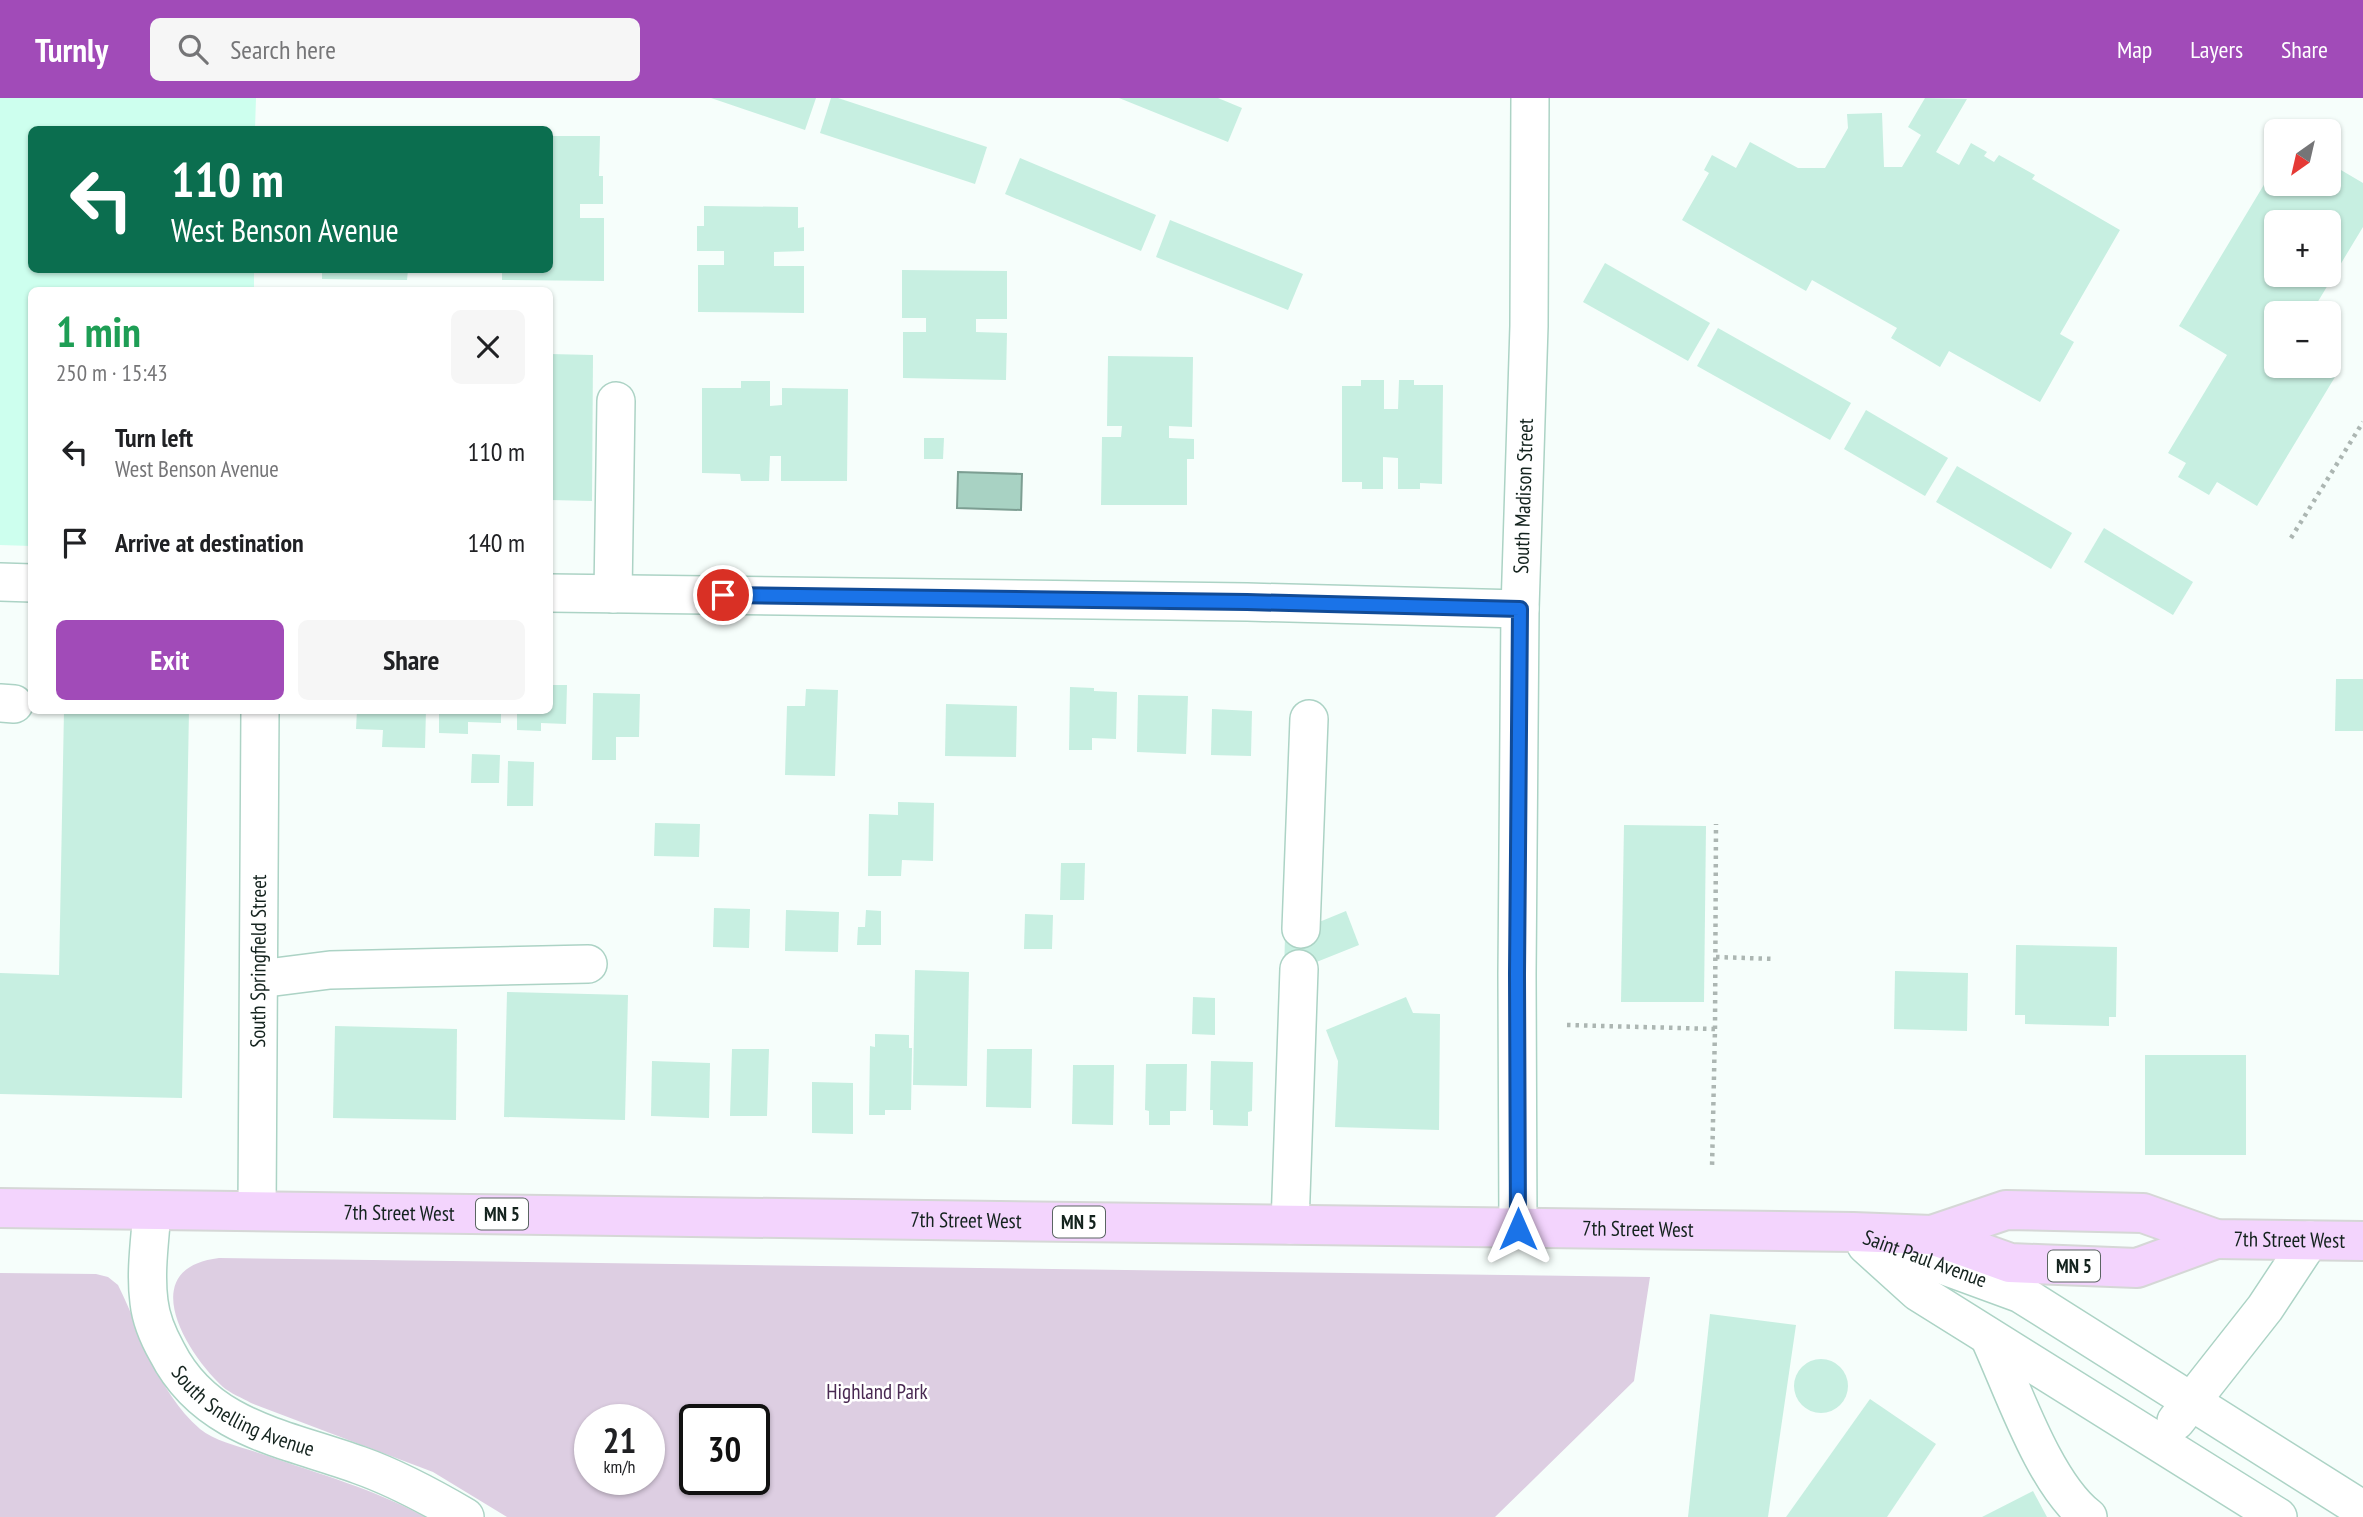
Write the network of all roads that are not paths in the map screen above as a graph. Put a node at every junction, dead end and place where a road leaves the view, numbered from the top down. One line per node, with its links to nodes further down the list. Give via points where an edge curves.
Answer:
1 (1530, 98): 7 (street, South Madison Street)
2 (616, 401): 6 (street)
3 (0, 582): 4 (street)
4 (28, 583)
5 (553, 593): 6 (street)
6 (613, 594): 7 (street)
7 (1520, 609): 18 (street, South Madison Street)
8 (260, 714): 13 (street, South Springfield Street)
9 (1309, 719): 10 (street)
10 (1301, 929)
11 (588, 964): 13 (street, via 330,970)
12 (1299, 969): 17 (street)
13 (259, 979): 15 (street, South Springfield Street)
14 (0, 1209): 16 (main road, 7th Street West / MN 5)
15 (257, 1210): 16 (main road, 7th Street West / MN 5); 17 (main road, 7th Street West / MN 5)
16 (152, 1211): 28 (street, South Snelling Avenue, via 148,1271 155,1329 173,1364 195,1392 222,1414 257,1431 361,1465)
17 (1290, 1225): 18 (main road, 7th Street West / MN 5)
18 (1518, 1229): 19 (main road, 7th Street West / MN 5)
19 (1853, 1232): 20 (main road, 7th Street West / MN 5); 24 (street, Saint Paul Avenue, via 1918,1292); 25 (street, Saint Paul Avenue, via 2021,1294)
20 (1932, 1235): 21 (main road, 7th Street West / MN 5, via 2006,1210 2020,1210 2143,1213); 21 (main road, 7th Street West / MN 5, via 2011,1264 2137,1268)
21 (2216, 1240): 22 (main road, 7th Street West / MN 5)
22 (2310, 1240): 23 (main road, 7th Street West / MN 5); 25 (street)
23 (2363, 1241)
24 (1989, 1337): 26 (street, Saint Paul Avenue); 29 (street, via 2048,1468)
25 (2192, 1403): 26 (street); 27 (street, Saint Paul Avenue)
26 (2158, 1443): 30 (street, Saint Paul Avenue)
27 (2363, 1510)
28 (464, 1517)
29 (2088, 1517)
30 (2278, 1517)

